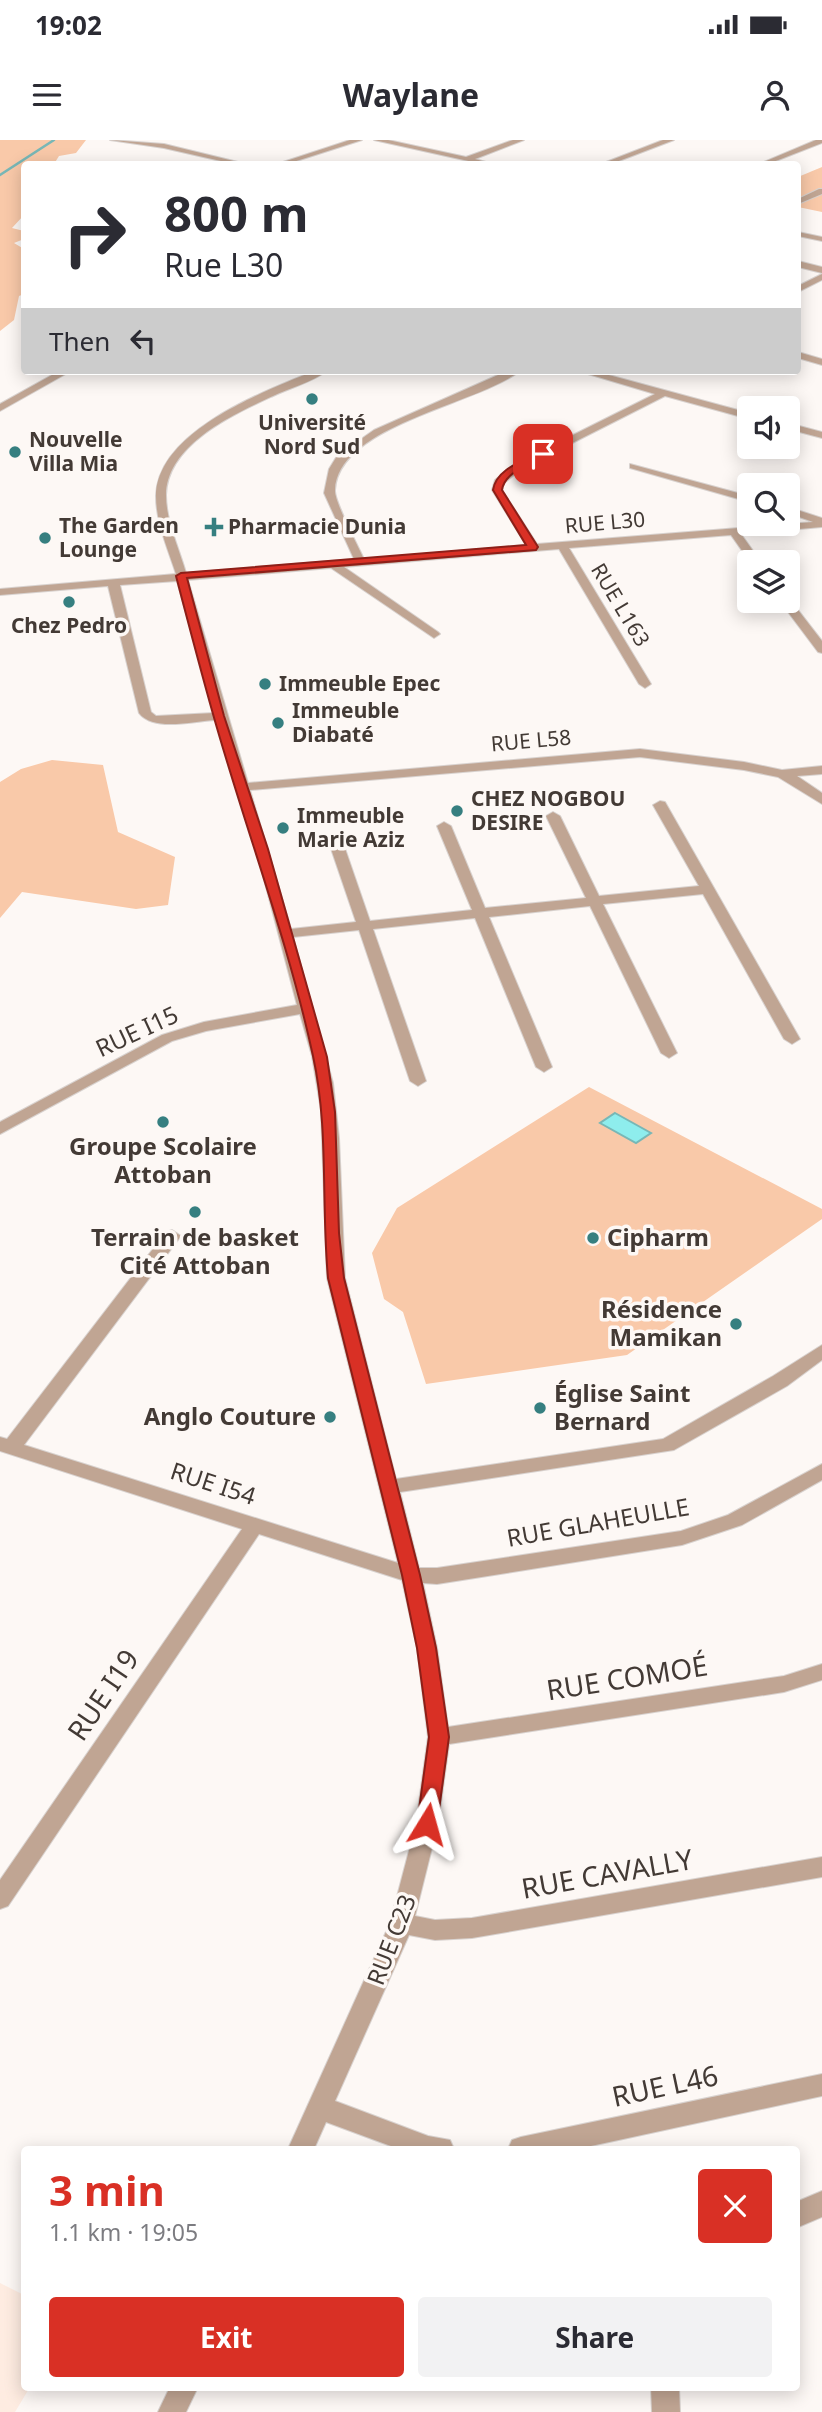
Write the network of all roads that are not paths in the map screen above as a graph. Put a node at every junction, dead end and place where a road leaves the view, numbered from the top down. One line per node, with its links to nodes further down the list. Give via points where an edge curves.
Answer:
1 (114, 140): 8 (street)
2 (358, 140): 9 (street)
3 (378, 140): 7 (street)
4 (520, 140): 7 (street)
5 (670, 140): 12 (street)
6 (822, 141): 13 (street)
7 (466, 159): 10 (street); 11 (street)
8 (229, 161)
9 (291, 161)
10 (460, 161)
11 (476, 161)
12 (613, 161)
13 (771, 161)
14 (822, 191): 15 (street)
15 (801, 201)
16 (801, 235): 17 (street)
17 (808, 236): 18 (street); 19 (street)
18 (822, 239)
19 (801, 240)
20 (801, 265): 21 (street)
21 (822, 270)
22 (822, 277): 23 (street)
23 (801, 288)
24 (801, 356): 25 (street)
25 (822, 362)
26 (59, 375): 31 (street)
27 (313, 375): 45 (street, RUE C23, via 229,414 177,458 162,484 163,515)
28 (506, 375): 43 (street, via 379,432 341,458 329,493)
29 (598, 375): 30 (street)
30 (664, 393): 32 (street); 41 (street, via 506,474 499,482 498,490)
31 (0, 408)
32 (737, 413)
33 (800, 429): 34 (street)
34 (822, 435)
35 (634, 466): 36 (street)
36 (737, 496)
37 (800, 514): 38 (street)
38 (822, 522): 39 (street, RUE L30)
39 (734, 532): 40 (street, RUE L30); 42 (street)
40 (562, 545): 41 (street, RUE L30); 51 (street, RUE L163)
41 (533, 547): 43 (street, RUE L30)
42 (747, 550)
43 (360, 561): 44 (street, RUE L30)
44 (333, 564): 45 (street, RUE L30); 49 (street)
45 (181, 576): 46 (street, RUE L30); 52 (street, RUE C23)
46 (113, 582): 47 (street, RUE L30); 52 (street, via 145,713 156,720)
47 (0, 592)
48 (795, 613): 50 (street)
49 (434, 634)
50 (822, 649)
51 (645, 684)
52 (219, 716): 55 (street, RUE C23)
53 (822, 770): 54 (street, RUE L58)
54 (782, 774): 55 (street, RUE L58, via 640,753); 56 (street)
55 (242, 787): 65 (street, RUE C23)
56 (822, 800)
57 (660, 805): 61 (street)
58 (553, 816): 62 (street)
59 (444, 826): 63 (street)
60 (334, 837): 64 (street)
61 (709, 889): 62 (street); 67 (street)
62 (596, 901): 63 (street); 68 (street)
63 (481, 913): 64 (street); 69 (street)
64 (365, 925): 65 (street); 70 (street)
65 (285, 934): 66 (street, RUE C23)
66 (305, 1008): 71 (street, RUE I15, via 167,1038); 76 (street, RUE C23, via 320,1057 328,1112 336,1278)
67 (792, 1039)
68 (669, 1053)
69 (544, 1067)
70 (418, 1081)
71 (0, 1129)
72 (172, 1236): 74 (street)
73 (822, 1351): 76 (street, via 780,1381 667,1445)
74 (6, 1446): 77 (street, RUE I54)
75 (822, 1471): 78 (street, RUE GLAHEULLE, via 735,1520 682,1538 437,1576)
76 (389, 1487): 78 (street, RUE C23)
77 (255, 1525): 78 (street, RUE I54); 82 (street, RUE I19)
78 (411, 1575): 80 (street, RUE C23)
79 (822, 1672): 80 (street, RUE COMOÉ, via 784,1684)
80 (439, 1737): 83 (street, RUE C23, via 427,1824)
81 (822, 1867): 83 (street, RUE CAVALLY, via 472,1928 435,1930)
82 (0, 1899)
83 (402, 1923): 85 (street, RUE C23)
84 (822, 2085): 88 (street, RUE L46)
85 (321, 2108): 86 (street, RUE C23); 87 (street)
86 (302, 2146)
87 (423, 2146)
88 (535, 2146)
89 (822, 2204): 90 (street)
90 (800, 2213)
91 (182, 2391): 93 (street)
92 (664, 2391): 94 (street)
93 (172, 2412)
94 (667, 2412)

